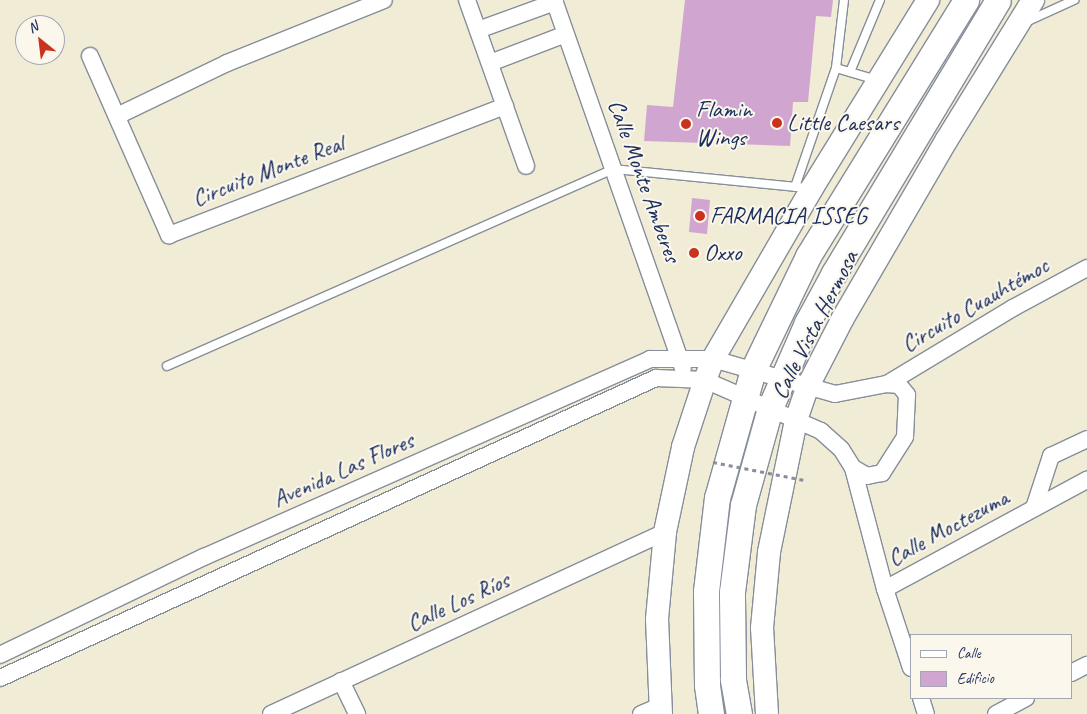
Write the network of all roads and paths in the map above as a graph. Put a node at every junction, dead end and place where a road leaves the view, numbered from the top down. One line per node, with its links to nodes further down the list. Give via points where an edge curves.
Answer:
1 (384, 0): 20 (street, via 227,63)
2 (468, 0): 12 (street)
3 (844, 0): 16 (lane)
4 (880, 0): 17 (lane)
5 (928, 0): 18 (street)
6 (966, 0): 27 (main road, via 808,256)
7 (998, 0): 29 (main road, via 834,273)
8 (1033, 0): 11 (street, Calle Vista Hermosa)
9 (1074, 0): 11 (lane)
10 (554, 1): 12 (street); 13 (street, Calle Monte Amberes)
11 (1018, 26): 31 (street, Calle Vista Hermosa, via 946,140 843,318)
12 (478, 30): 15 (street)
13 (566, 34): 15 (street); 22 (street, Calle Monte Amberes)
14 (90, 56): 20 (street, Circuito Monte Real)
15 (490, 63): 19 (street)
16 (836, 68): 17 (lane); 23 (lane)
17 (850, 72): 18 (lane)
18 (878, 80): 23 (street)
19 (505, 106): 20 (street, Circuito Monte Real, via 169,234); 21 (street)
20 (117, 116)
21 (526, 166)
22 (614, 169): 23 (lane); 25 (street, Calle Monte Amberes); 26 (lane)
23 (803, 187): 28 (street)
24 (1087, 268): 30 (street, Circuito Cuauhtémoc, via 1013,308)
25 (682, 358): 28 (street, Avenida Las Flores); 28 (street, Calle Monte Amberes); 40 (street, Avenida Las Flores, via 650,359)
26 (167, 366)
27 (753, 370): 28 (street, Circuito Cuauhtémoc); 29 (street, Circuito Cuauhtémoc); 32 (main road)
28 (701, 373): 32 (street); 42 (street, Avenida Las Flores, via 656,378); 43 (street)
29 (782, 379): 31 (street, Circuito Cuauhtémoc); 33 (main road)
30 (887, 384): 31 (street, Circuito Cuauhtémoc, via 835,394); 37 (street, Circuito Cuauhtémoc, via 899,385 907,395 905,437 882,473 867,476)
31 (808, 386): 34 (street, Calle Vista Hermosa)
32 (744, 397): 33 (street); 58 (main road, via 717,498 706,591 707,685)
33 (770, 408): 34 (street); 59 (main road, via 743,505 732,592 733,679)
34 (796, 420): 37 (street, via 821,431 841,449); 60 (street, Calle Vista Hermosa, via 769,552 762,628)
35 (1087, 439): 41 (street, Calle Moctezuma, via 1051,456)
36 (713, 462): 38 (path, bridge)
37 (853, 468): 46 (street)
38 (804, 480)
39 (1087, 480): 41 (street, Calle Moctezuma)
40 (361, 489): 42 (street); 44 (street, Avenida Las Flores)
41 (1034, 508): 46 (street, Calle Moctezuma)
42 (369, 509): 45 (street, Avenida Las Flores)
43 (665, 532): 52 (street, Calle Los Ríos); 55 (street, via 657,619)
44 (204, 558): 45 (street); 47 (street, Avenida Las Flores)
45 (213, 579): 51 (street, Avenida Las Flores)
46 (885, 589): 49 (street)
47 (0, 655)
48 (1087, 664): 50 (street)
49 (910, 665)
50 (1072, 672)
51 (0, 678)
52 (341, 682): 56 (street, Calle Los Ríos); 57 (street)
53 (920, 699): 61 (street)
54 (1024, 699): 62 (street)
55 (654, 711)
56 (271, 714)
57 (357, 714)
58 (711, 714)
59 (739, 714)
60 (767, 714)
61 (926, 714)
62 (996, 714)

